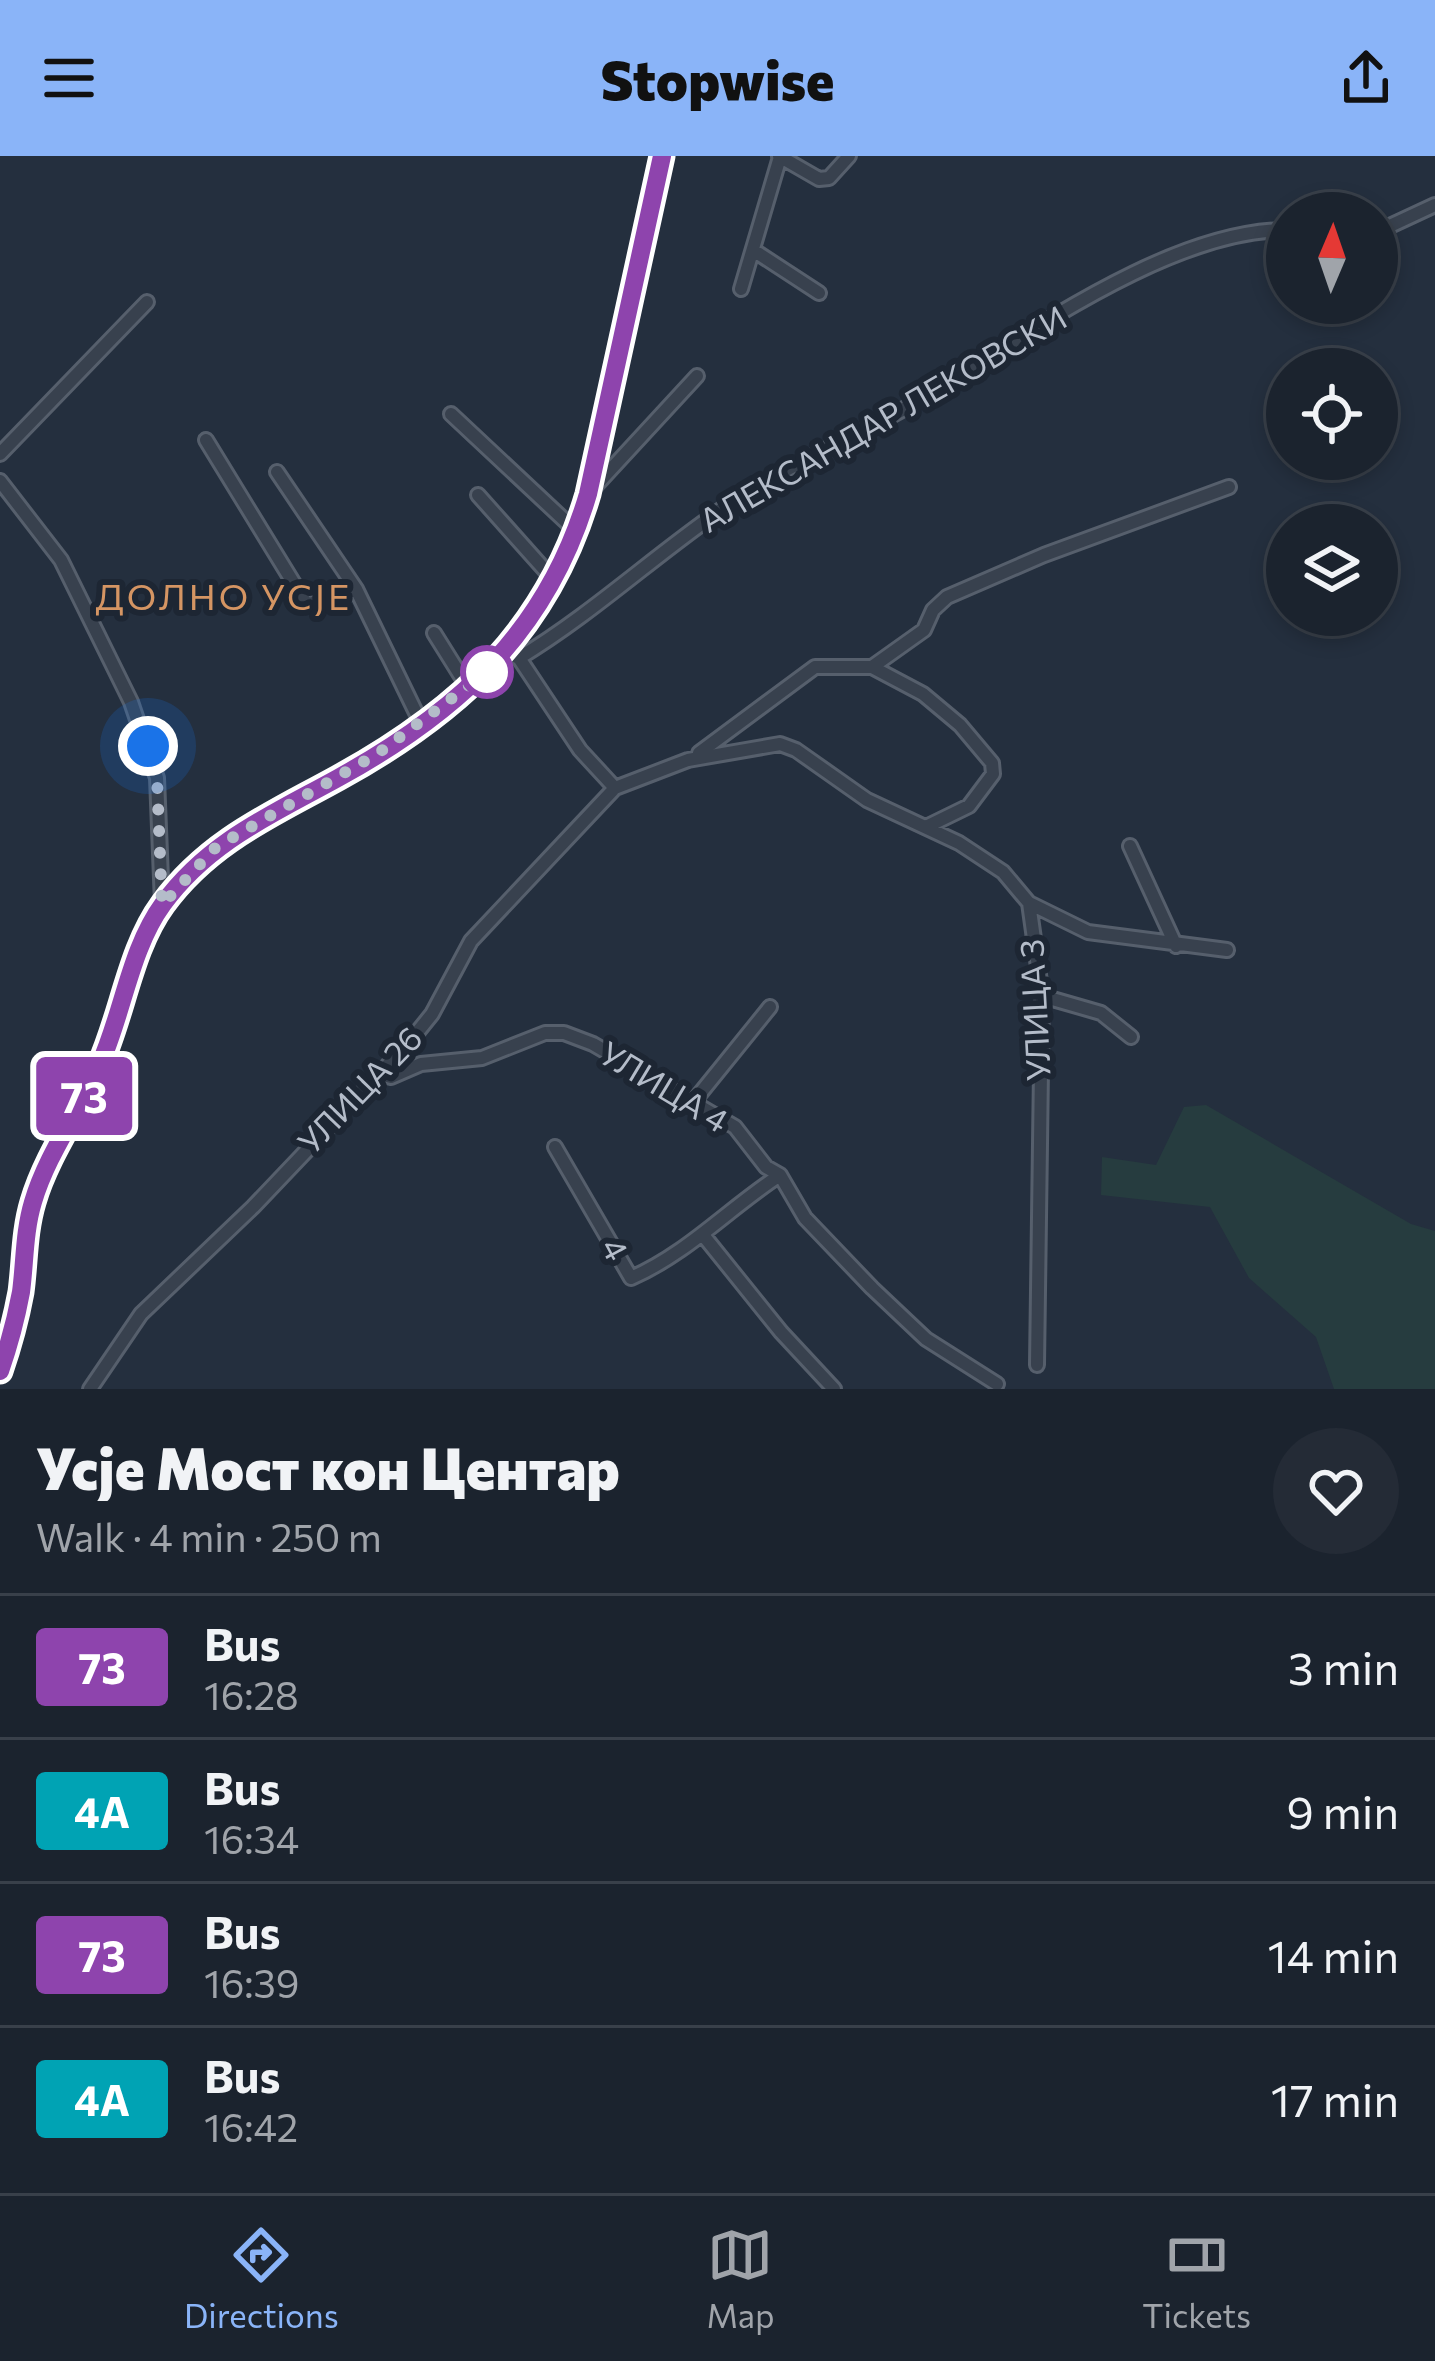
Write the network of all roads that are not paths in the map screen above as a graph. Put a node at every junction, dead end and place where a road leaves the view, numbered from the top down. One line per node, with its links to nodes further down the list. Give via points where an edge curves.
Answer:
1 (662, 156): 18 (street)
2 (780, 156): 3 (street, via 819,179); 7 (street)
3 (849, 156)
4 (1435, 206): 5 (street)
5 (1398, 223)
6 (1266, 232): 24 (street, АЛЕКСАНДАР ЛЕКОВСКИ, via 1217,241 1075,306 750,490 554,636)
7 (753, 250): 8 (street); 9 (street)
8 (741, 289)
9 (819, 293)
10 (147, 302): 14 (street)
11 (697, 376): 18 (street)
12 (451, 414): 20 (street)
13 (206, 440): 22 (street, via 307,605)
14 (0, 454)
15 (277, 472): 22 (street)
16 (0, 481): 33 (street, via 83,598 148,746 157,778)
17 (1229, 487): 25 (street, via 947,597 924,630)
18 (588, 494): 20 (street)
19 (478, 495): 21 (street)
20 (577, 532): 21 (street)
21 (552, 578): 24 (street)
22 (356, 589): 27 (street)
23 (434, 633): 26 (street)
24 (512, 655): 26 (street); 29 (street)
25 (872, 667): 28 (street, via 815,667); 30 (street, via 923,694 992,764 969,806)
26 (469, 689): 27 (street)
27 (422, 725): 33 (street, via 216,847)
28 (688, 760): 29 (street, УЛИЦА 26); 30 (street, УЛИЦА 3, via 788,746 867,800)
29 (615, 788): 39 (street, УЛИЦА 26, via 471,941 432,1014)
30 (926, 827): 32 (street, УЛИЦА 3, via 1003,872)
31 (1130, 846): 34 (street)
32 (1029, 903): 34 (street, via 1088,932); 36 (street, УЛИЦА 3)
33 (162, 905): 45 (street, via 100,1064 36,1192)
34 (1176, 946): 35 (street)
35 (1227, 950)
36 (1042, 996): 38 (street, via 1101,1013); 44 (street, УЛИЦА 3)
37 (770, 1007): 40 (street)
38 (1131, 1037)
39 (379, 1074): 40 (street, УЛИЦА 4, via 482,1058 564,1033); 47 (street, УЛИЦА 26, via 141,1313)
40 (694, 1101): 42 (street, УЛИЦА 4, via 736,1127)
41 (556, 1148): 43 (street, 4, via 631,1278)
42 (779, 1174): 43 (street, 4); 46 (street, УЛИЦА 4, via 805,1218 872,1288 926,1339)
43 (703, 1235): 48 (street)
44 (1036, 1365)
45 (0, 1371)
46 (997, 1384)
47 (90, 1389)
48 (835, 1389)

